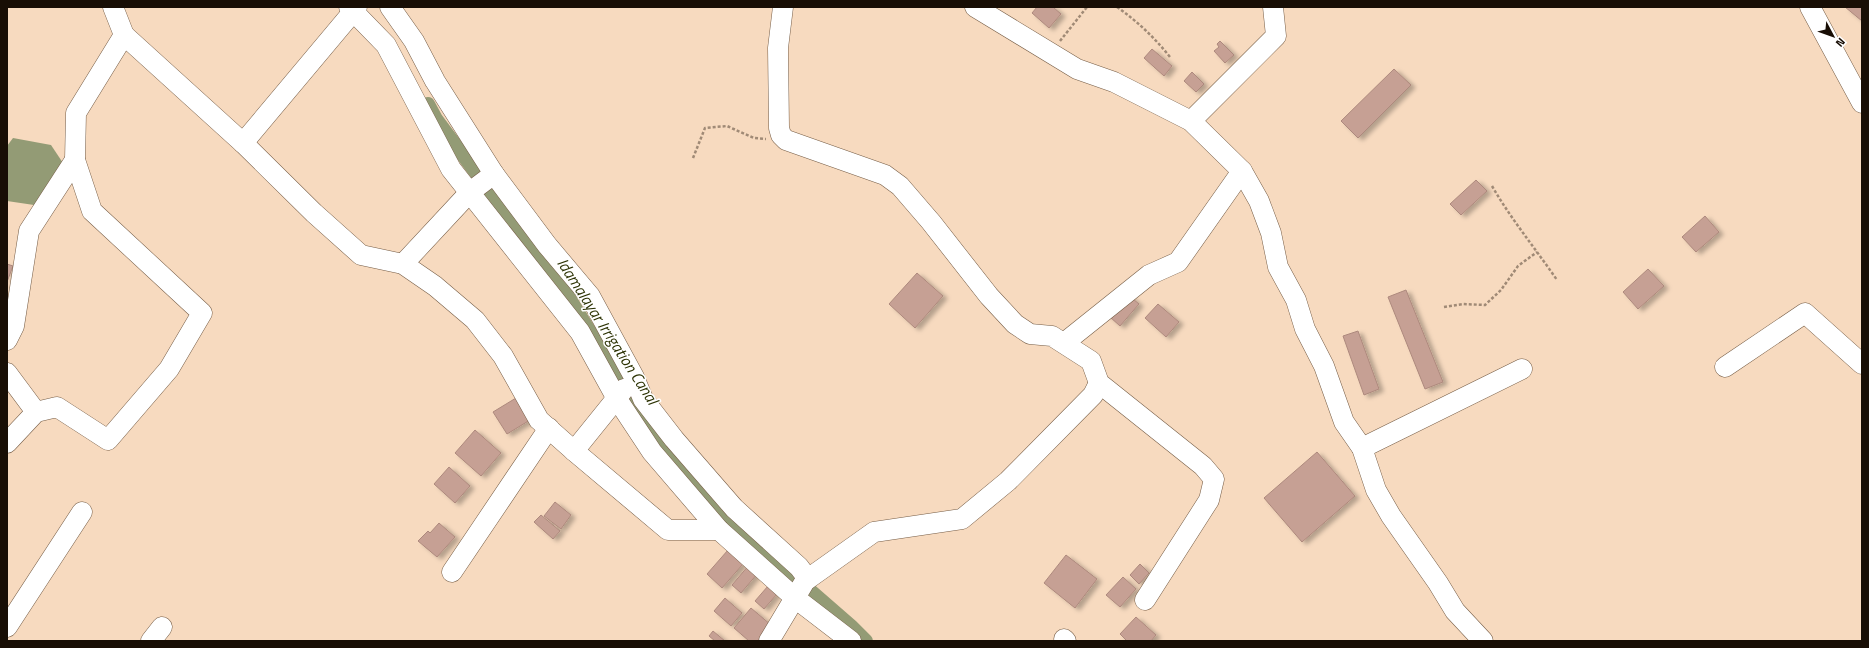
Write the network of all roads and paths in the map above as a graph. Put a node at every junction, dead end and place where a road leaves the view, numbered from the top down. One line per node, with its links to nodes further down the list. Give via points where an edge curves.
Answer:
1 (113, 7): 10 (street)
2 (390, 7): 20 (street, via 414,41 435,81)
3 (783, 7): 15 (street, via 778,48 779,128)
4 (975, 7): 11 (street)
5 (1087, 7): 11 (path)
6 (1117, 7): 12 (path, via 1156,39)
7 (1273, 7): 14 (street, via 1276,36)
8 (1810, 7): 13 (street)
9 (354, 8): 16 (street); 22 (street, via 386,45 451,168)
10 (124, 35): 16 (street); 18 (street, via 76,114)
11 (1051, 53): 14 (street, via 1077,69 1114,82)
12 (1170, 57)
13 (1862, 103)
14 (1191, 121): 19 (street)
15 (786, 140): 17 (path, via 754,138 727,126 705,128); 28 (street, via 885,174 900,186 989,296 1015,324 1030,334 1052,336)
16 (243, 143): 24 (street, via 361,255)
17 (693, 158)
18 (75, 160): 27 (street, via 29,231 14,326); 36 (street, via 92,211 202,313 169,369 108,440 57,407)
19 (1242, 171): 28 (street, via 1178,262 1149,275); 39 (street, via 1259,201 1271,233 1278,267 1296,300 1305,329 1324,366 1344,422)
20 (494, 174): 22 (street); 33 (street, via 547,245 590,296)
21 (1492, 186): 23 (path, via 1507,213)
22 (470, 192): 24 (street); 35 (street, via 580,332)
23 (1537, 252): 25 (path); 26 (path, via 1518,266 1501,290 1485,305 1463,304)
24 (403, 264): 37 (street, via 435,286 475,320 504,356 539,420)
25 (1557, 280)
26 (1444, 307)
27 (7, 340)
28 (1064, 343): 34 (street, via 1091,361)
29 (1862, 364): 30 (street, via 1805,313)
30 (1725, 367)
31 (1522, 369): 39 (street)
32 (7, 373): 36 (street)
33 (634, 377): 35 (street); 44 (street, via 643,399 674,439 734,508 799,567 805,575)
34 (1099, 383): 44 (street, via 1092,395 1008,481 962,520 874,532); 46 (street, via 1203,466 1214,479 1209,500)
35 (617, 399): 40 (street); 42 (street, via 652,452)
36 (36, 412): 38 (street)
37 (549, 428): 40 (street); 43 (street)
38 (7, 443)
39 (1362, 448): 50 (street, via 1376,490 1391,516 1455,611)
40 (574, 451): 42 (street, via 668,530)
41 (82, 512): 47 (street)
42 (718, 530): 45 (street)
43 (452, 572)
44 (805, 581): 45 (street)
45 (795, 598): 48 (street); 49 (street)
46 (1145, 600)
47 (7, 627)
48 (769, 641)
49 (851, 641)
50 (1483, 641)

